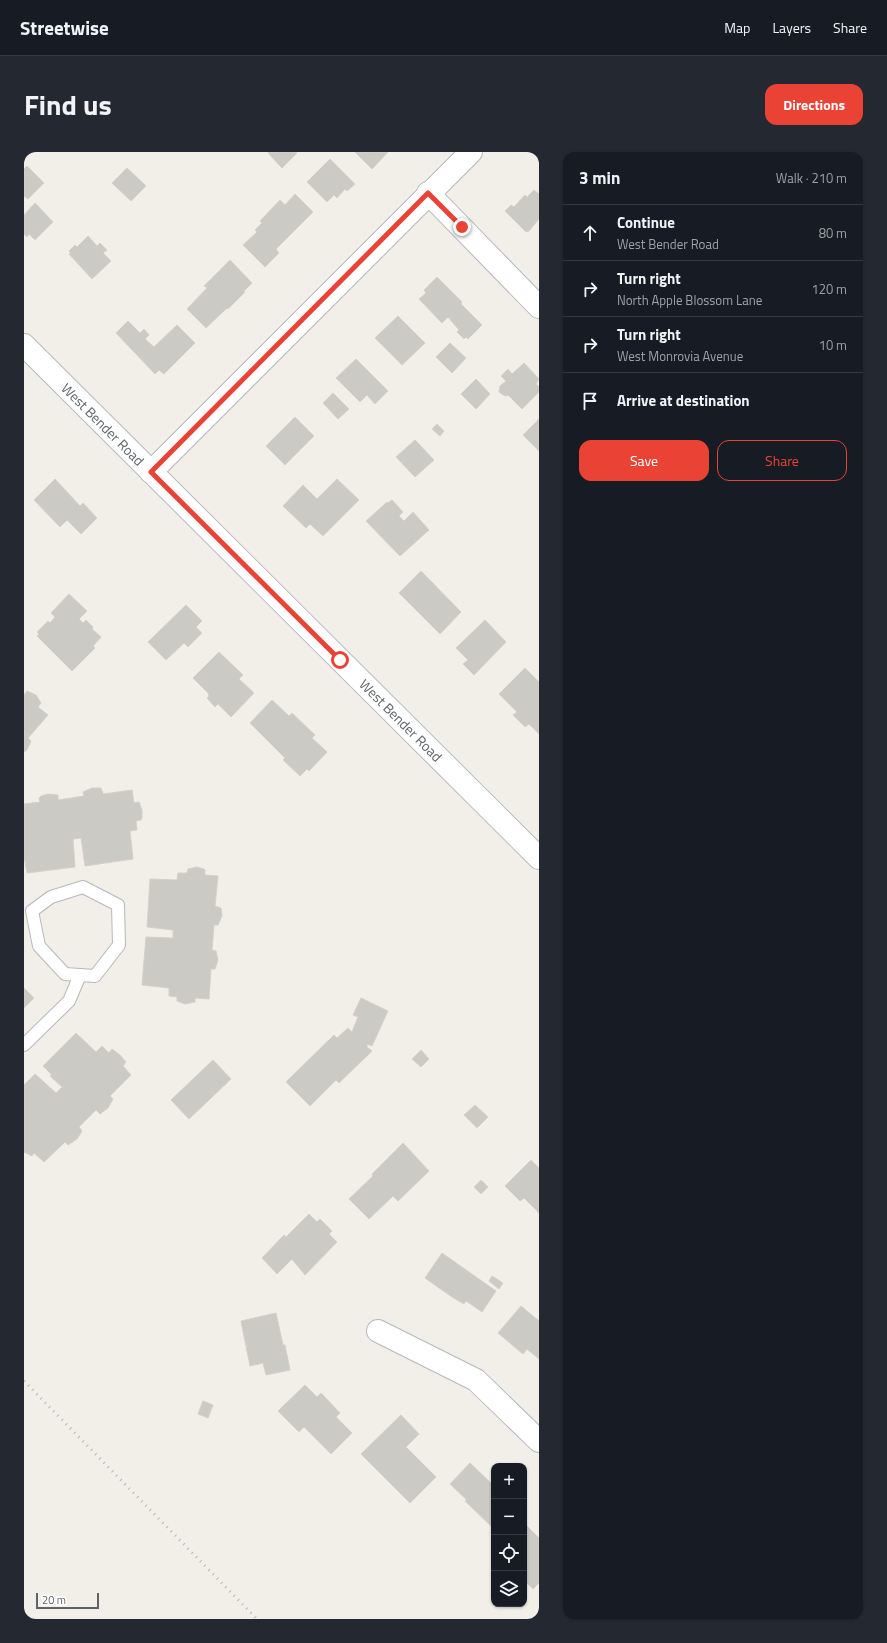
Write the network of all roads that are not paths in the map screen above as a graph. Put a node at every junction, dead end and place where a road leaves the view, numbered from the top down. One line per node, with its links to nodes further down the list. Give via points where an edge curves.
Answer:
1 (471, 152): 2 (street)
2 (428, 193): 3 (street); 5 (street)
3 (539, 307)
4 (24, 345): 5 (street, West Bender Road)
5 (151, 472): 6 (street, West Bender Road)
6 (539, 858)
7 (28, 909): 8 (lane, via 40,946 65,974); 8 (lane, via 51,897 84,887 118,905 119,945 95,976)
8 (80, 976): 9 (lane, via 69,1001)
9 (24, 1045)
10 (378, 1331): 11 (street, via 476,1380)
11 (539, 1441)

